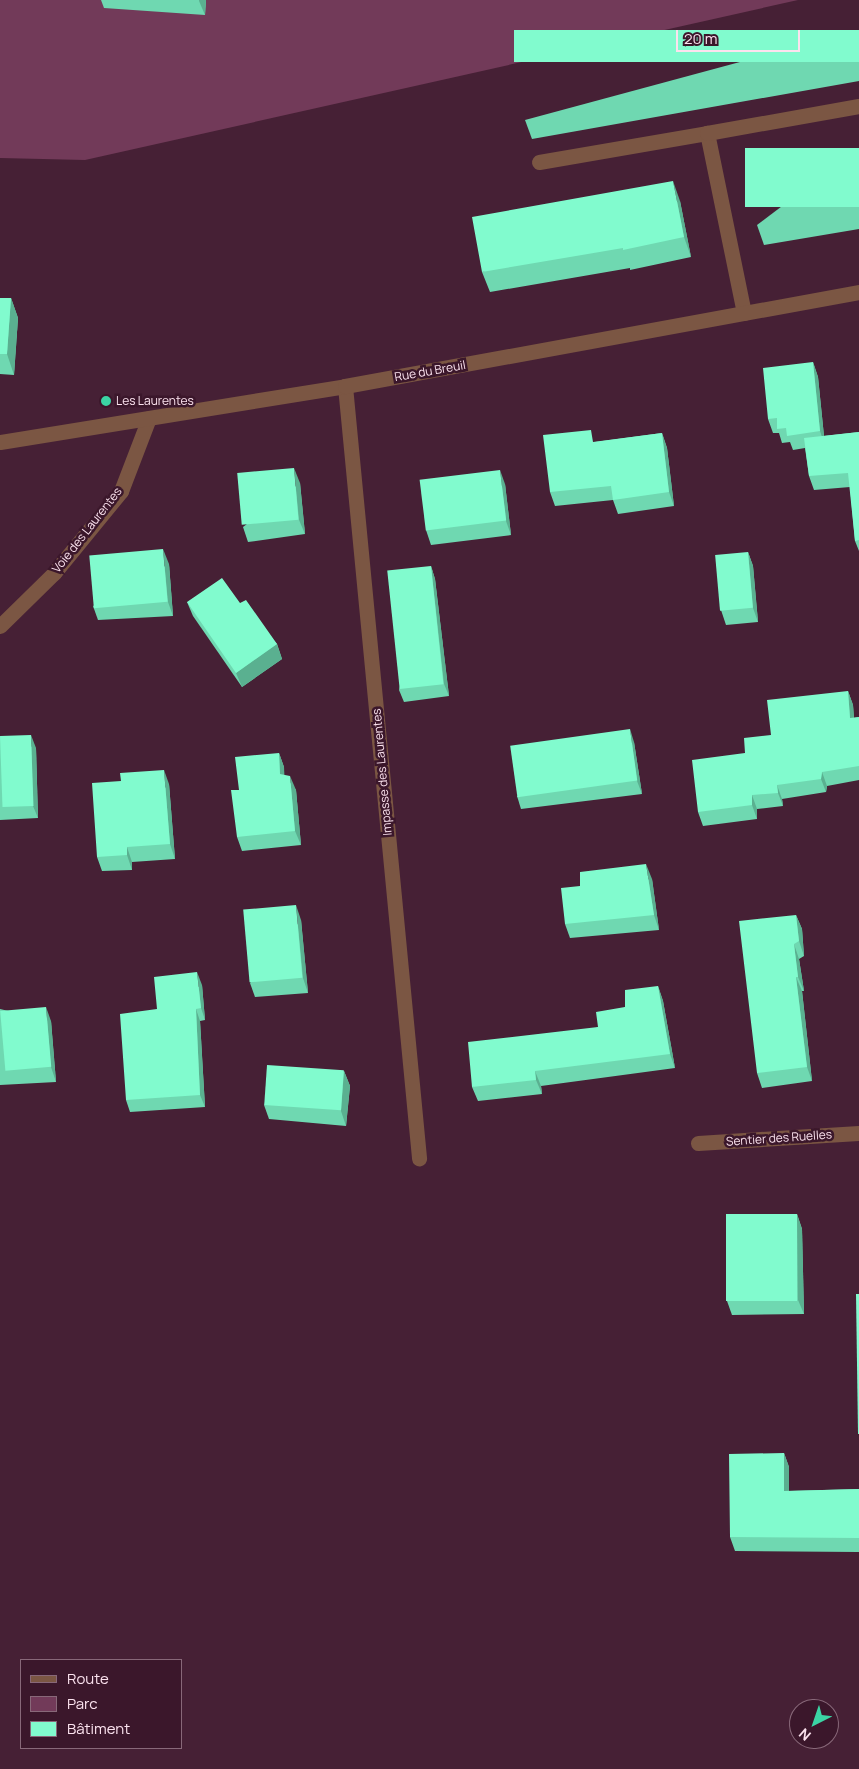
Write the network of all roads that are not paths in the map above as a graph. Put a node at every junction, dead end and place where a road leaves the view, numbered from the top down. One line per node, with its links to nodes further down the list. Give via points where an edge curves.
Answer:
1 (859, 106): 2 (street)
2 (707, 133): 3 (street); 5 (street)
3 (539, 162)
4 (859, 292): 5 (street, Rue du Breuil)
5 (744, 313): 6 (street, Rue du Breuil)
6 (345, 386): 7 (street, Rue du Breuil); 12 (street, Impasse des Laurentes)
7 (149, 418): 8 (street, Rue du Breuil); 9 (street, Voie des Laurentes, via 121,491 54,573)
8 (0, 442)
9 (0, 626)
10 (859, 1133): 11 (street, Sentier des Ruelles)
11 (698, 1143)
12 (419, 1158)

